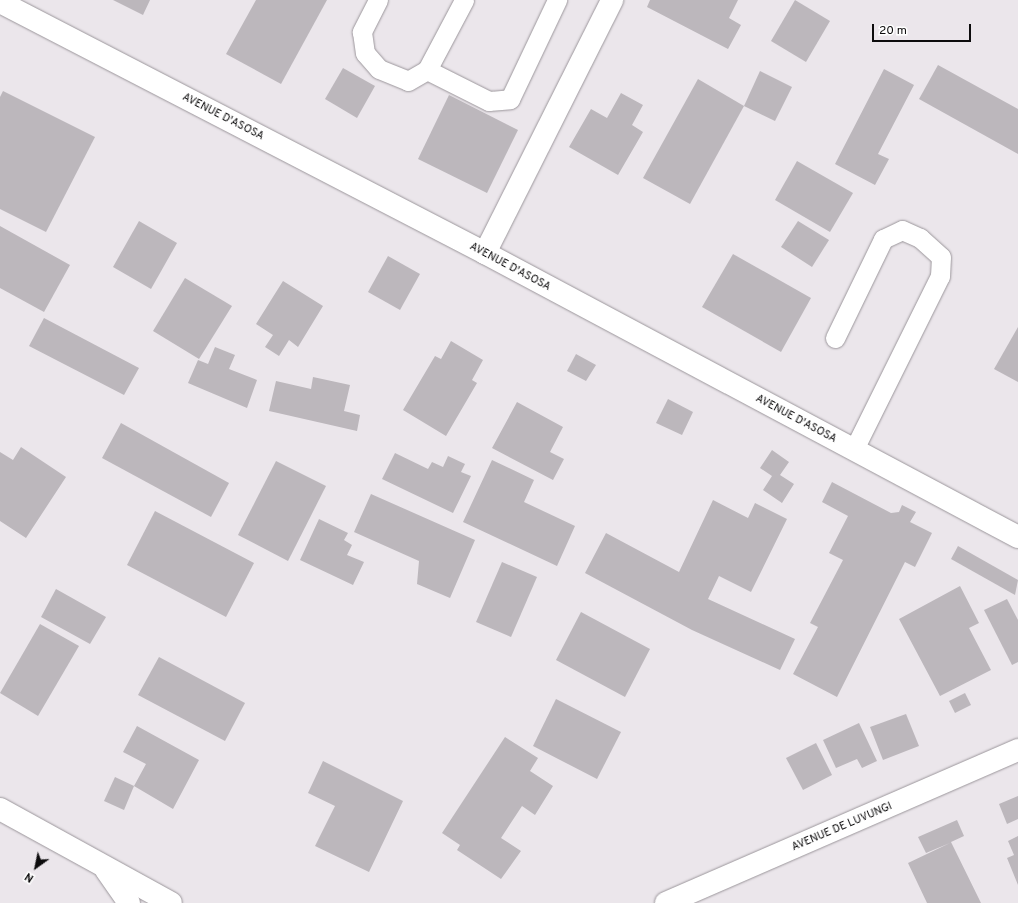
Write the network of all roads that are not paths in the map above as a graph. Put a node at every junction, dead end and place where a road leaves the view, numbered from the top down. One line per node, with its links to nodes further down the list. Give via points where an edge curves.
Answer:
1 (378, 0): 6 (lane, via 362,32 365,53 379,69 408,81)
2 (464, 0): 6 (lane)
3 (557, 0): 6 (lane, via 510,99 489,101)
4 (612, 0): 7 (street)
5 (0, 2): 7 (street, AVENUE D'ASOSA)
6 (427, 70)
7 (484, 253): 9 (street, AVENUE D'ASOSA)
8 (835, 338): 9 (lane, via 883,239 902,230 920,238 941,257 940,276)
9 (854, 449): 10 (street, AVENUE D'ASOSA)
10 (1018, 537)
11 (1018, 750): 16 (street, AVENUE DE LUVUNGI)
12 (0, 809): 13 (street)
13 (103, 866): 14 (street); 15 (street)
14 (129, 903)
15 (171, 903)
16 (666, 903)

